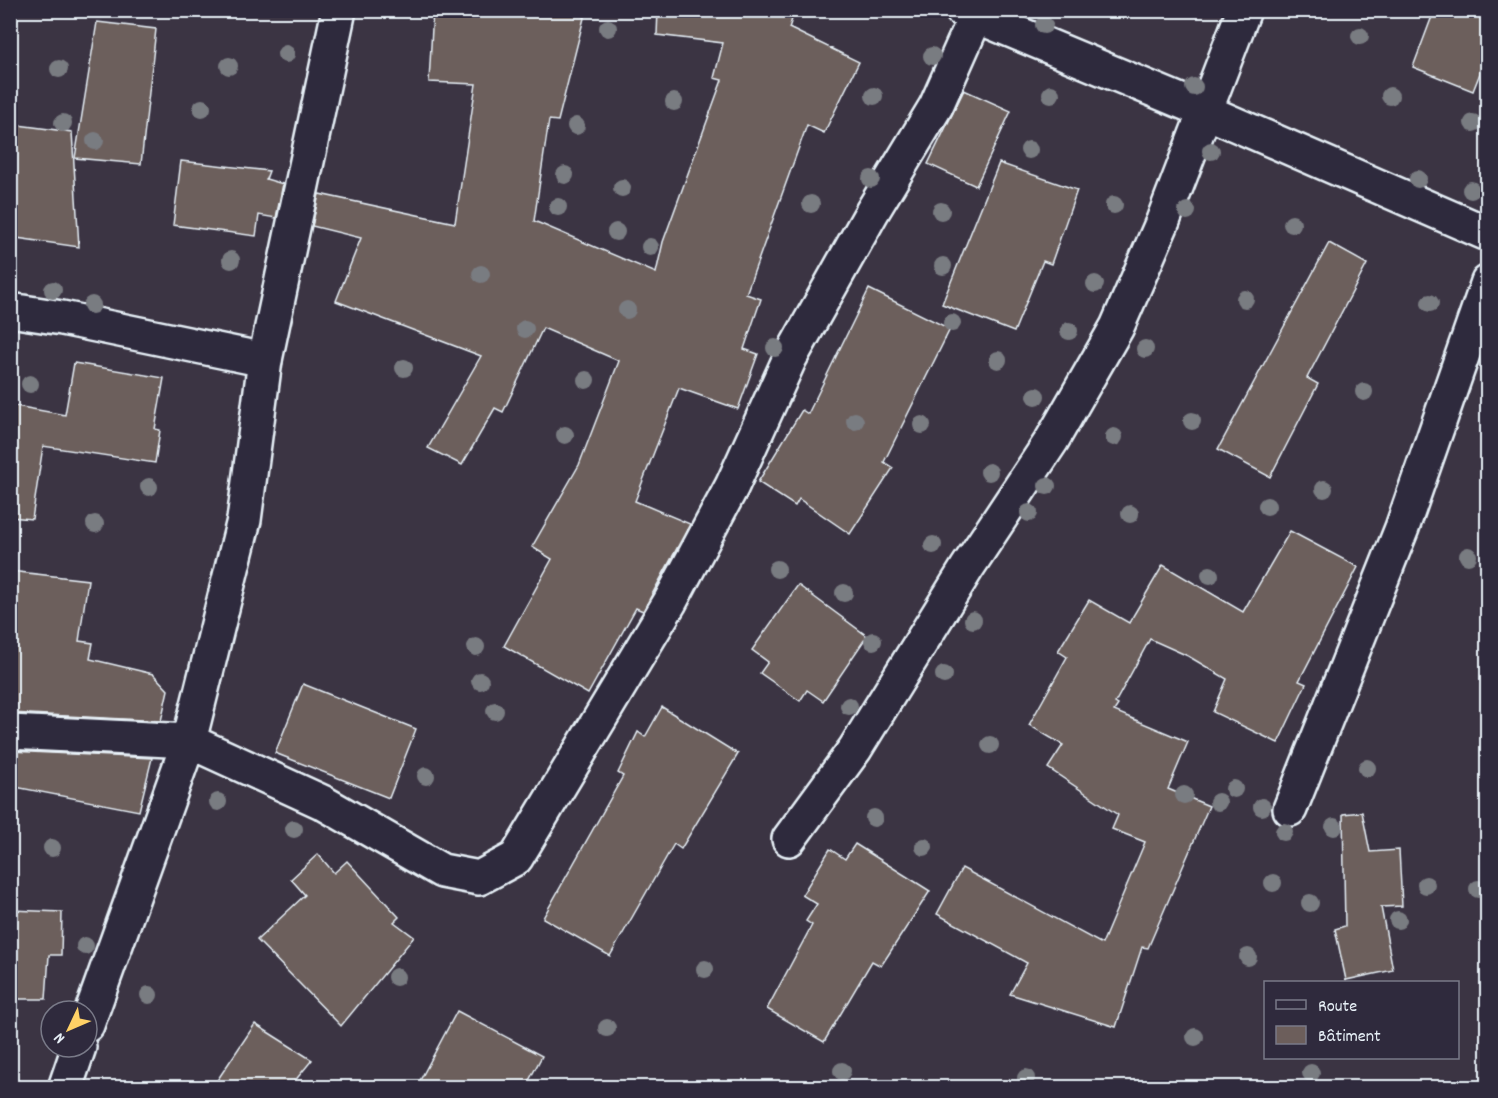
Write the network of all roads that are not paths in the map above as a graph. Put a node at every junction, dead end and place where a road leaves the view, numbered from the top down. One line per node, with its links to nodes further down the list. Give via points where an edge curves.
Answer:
1 (339, 10): 8 (street)
2 (1244, 10): 4 (street)
3 (969, 14): 4 (street); 10 (street, via 936,106 790,358 732,486 670,602 516,858 479,878 442,871 322,802)
4 (1207, 112): 5 (street); 12 (street, via 1117,327 1070,409 855,749)
5 (1488, 234)
6 (1488, 282): 11 (street, via 1402,528)
7 (10, 310): 8 (street)
8 (264, 360): 10 (street, via 244,520)
9 (10, 732): 10 (street)
10 (189, 741): 13 (street)
11 (1290, 809)
12 (789, 839)
13 (96, 999)
14 (75, 1059): 15 (street)
15 (65, 1088)

